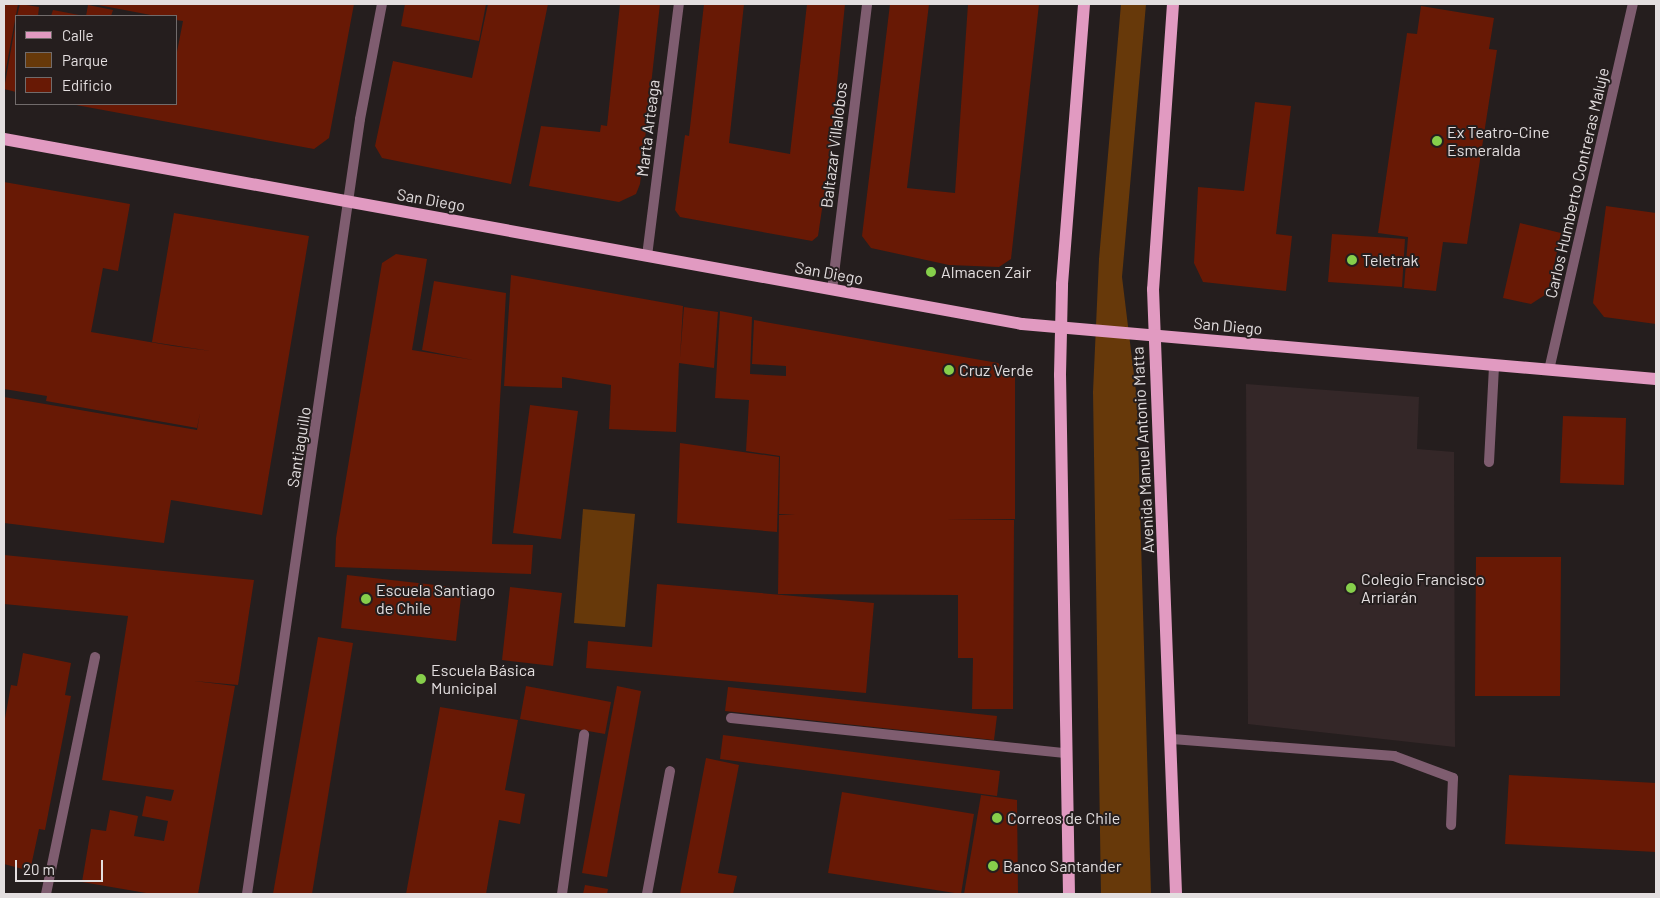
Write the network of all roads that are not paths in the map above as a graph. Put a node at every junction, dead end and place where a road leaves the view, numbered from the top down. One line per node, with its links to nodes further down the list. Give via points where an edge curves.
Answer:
1 (382, 4): 8 (street, Santiaguillo)
2 (679, 4): 9 (street, Marta Arteaga)
3 (867, 4): 10 (street, Baltazar Villalobos)
4 (1084, 4): 11 (main road)
5 (1173, 4): 12 (main road, Avenida Manuel Antonio Matta, via 1152,290)
6 (1633, 4): 14 (street, Carlos Humberto Contreras Maluje)
7 (4, 138): 8 (main road, San Diego)
8 (349, 202): 9 (main road, San Diego); 25 (street, Santiaguillo)
9 (647, 256): 10 (main road, San Diego)
10 (832, 290): 11 (main road, San Diego)
11 (1062, 329): 12 (main road, San Diego); 21 (main road)
12 (1154, 336): 13 (main road, San Diego); 20 (main road, Avenida Manuel Antonio Matta)
13 (1494, 365): 14 (main road, San Diego); 16 (street)
14 (1549, 370): 15 (main road, San Diego)
15 (1656, 379)
16 (1489, 462)
17 (95, 657): 24 (street)
18 (731, 718): 21 (street)
19 (584, 736): 26 (street)
20 (1172, 739): 23 (street, via 1394,756 1453,778); 29 (main road, Avenida Manuel Antonio Matta)
21 (1065, 753): 28 (main road)
22 (670, 771): 27 (street)
23 (1451, 825)
24 (46, 894)
25 (247, 894)
26 (562, 894)
27 (647, 894)
28 (1069, 894)
29 (1176, 894)

